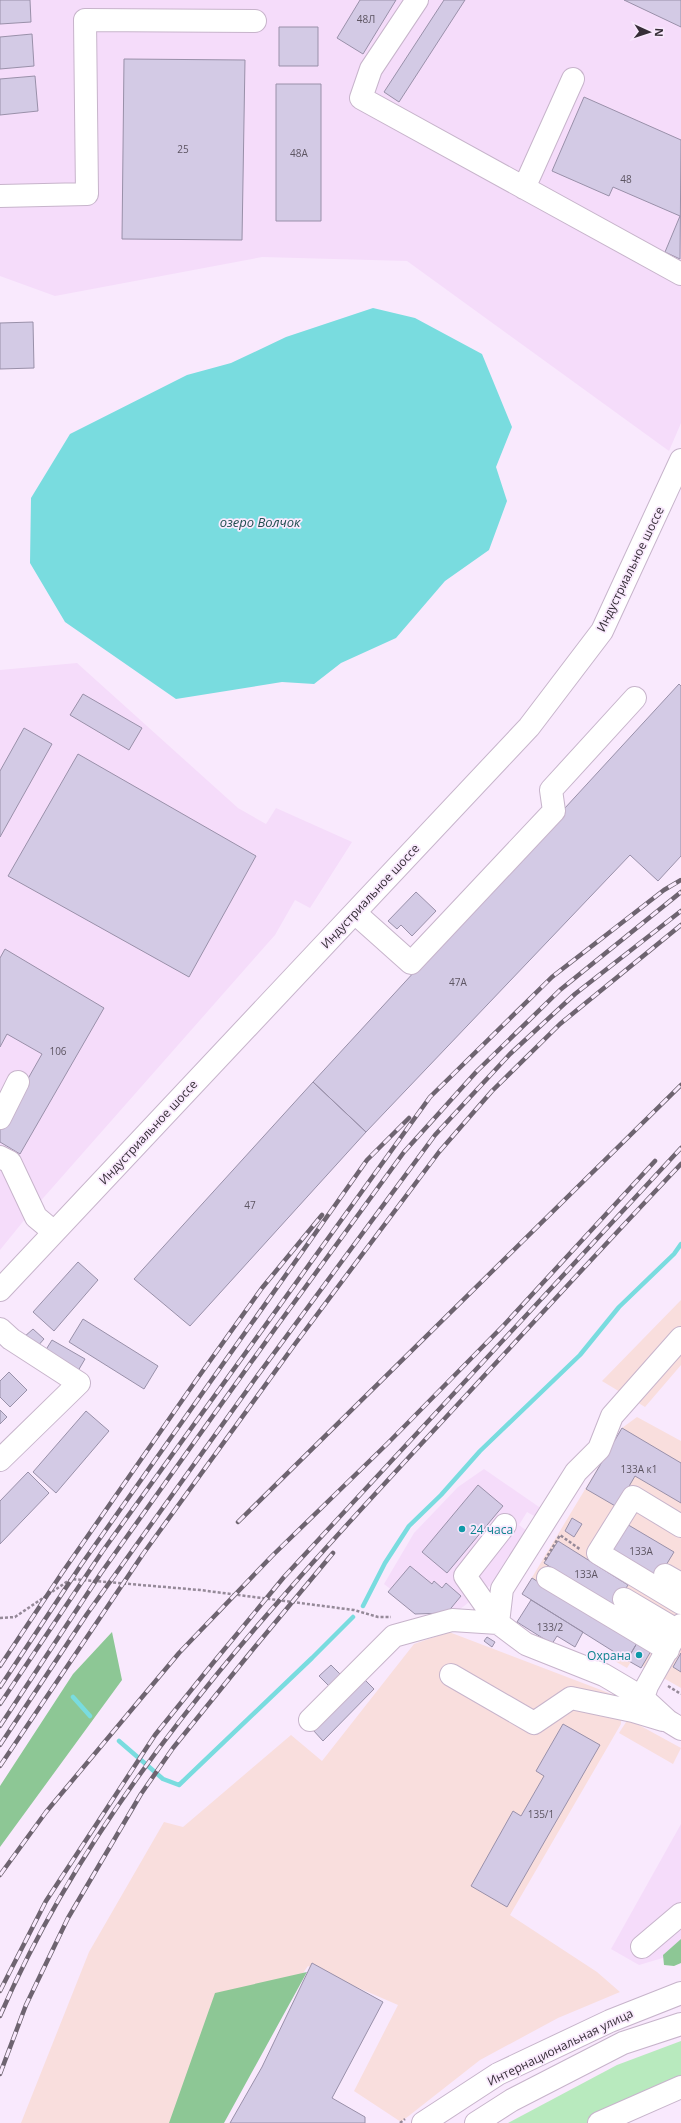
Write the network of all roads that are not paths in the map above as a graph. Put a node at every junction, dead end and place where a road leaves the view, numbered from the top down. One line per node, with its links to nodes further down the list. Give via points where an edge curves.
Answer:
1 (417, 0): 4 (street, via 371,69 361,98)
2 (255, 21): 5 (street, via 85,20 87,194)
3 (573, 79): 4 (street)
4 (524, 188): 6 (street)
5 (0, 196)
6 (681, 274)
7 (681, 460): 9 (street, Индустриальное шоссе, via 602,630 529,727)
8 (635, 698): 9 (street, via 551,790 554,811 411,963)
9 (355, 913): 13 (street, Индустриальное шоссе)
10 (18, 1082): 11 (street)
11 (0, 1118)
12 (0, 1157): 13 (street, via 10,1162 36,1217)
13 (54, 1232): 14 (street, Индустриальное шоссе)
14 (0, 1290)
15 (0, 1329): 17 (street, via 11,1339 79,1383)
16 (681, 1338): 23 (street, via 612,1416 599,1449 576,1472 502,1590)
17 (0, 1460)
18 (505, 1526): 23 (street, via 465,1576)
19 (681, 1526): 22 (street, via 633,1497 598,1553)
20 (548, 1578): 25 (street)
21 (624, 1599): 24 (street)
22 (681, 1603)
23 (498, 1622): 27 (street, via 526,1644 604,1675); 28 (street, via 452,1620 394,1636)
24 (680, 1628): 25 (street)
25 (668, 1650): 27 (street)
26 (451, 1675): 29 (street, via 534,1723 571,1698 633,1711)
27 (643, 1698): 29 (street)
28 (310, 1720)
29 (674, 1725)
30 (681, 1914): 31 (street)
31 (642, 1946)
32 (681, 1994): 36 (street, Интернациональная улица, via 610,2021 498,2074)
33 (681, 2024): 37 (street, Интернациональная улица, via 623,2043 512,2100)
34 (681, 2087): 35 (street)
35 (626, 2117): 38 (street)
36 (423, 2123)
37 (476, 2123)
38 (598, 2123)

